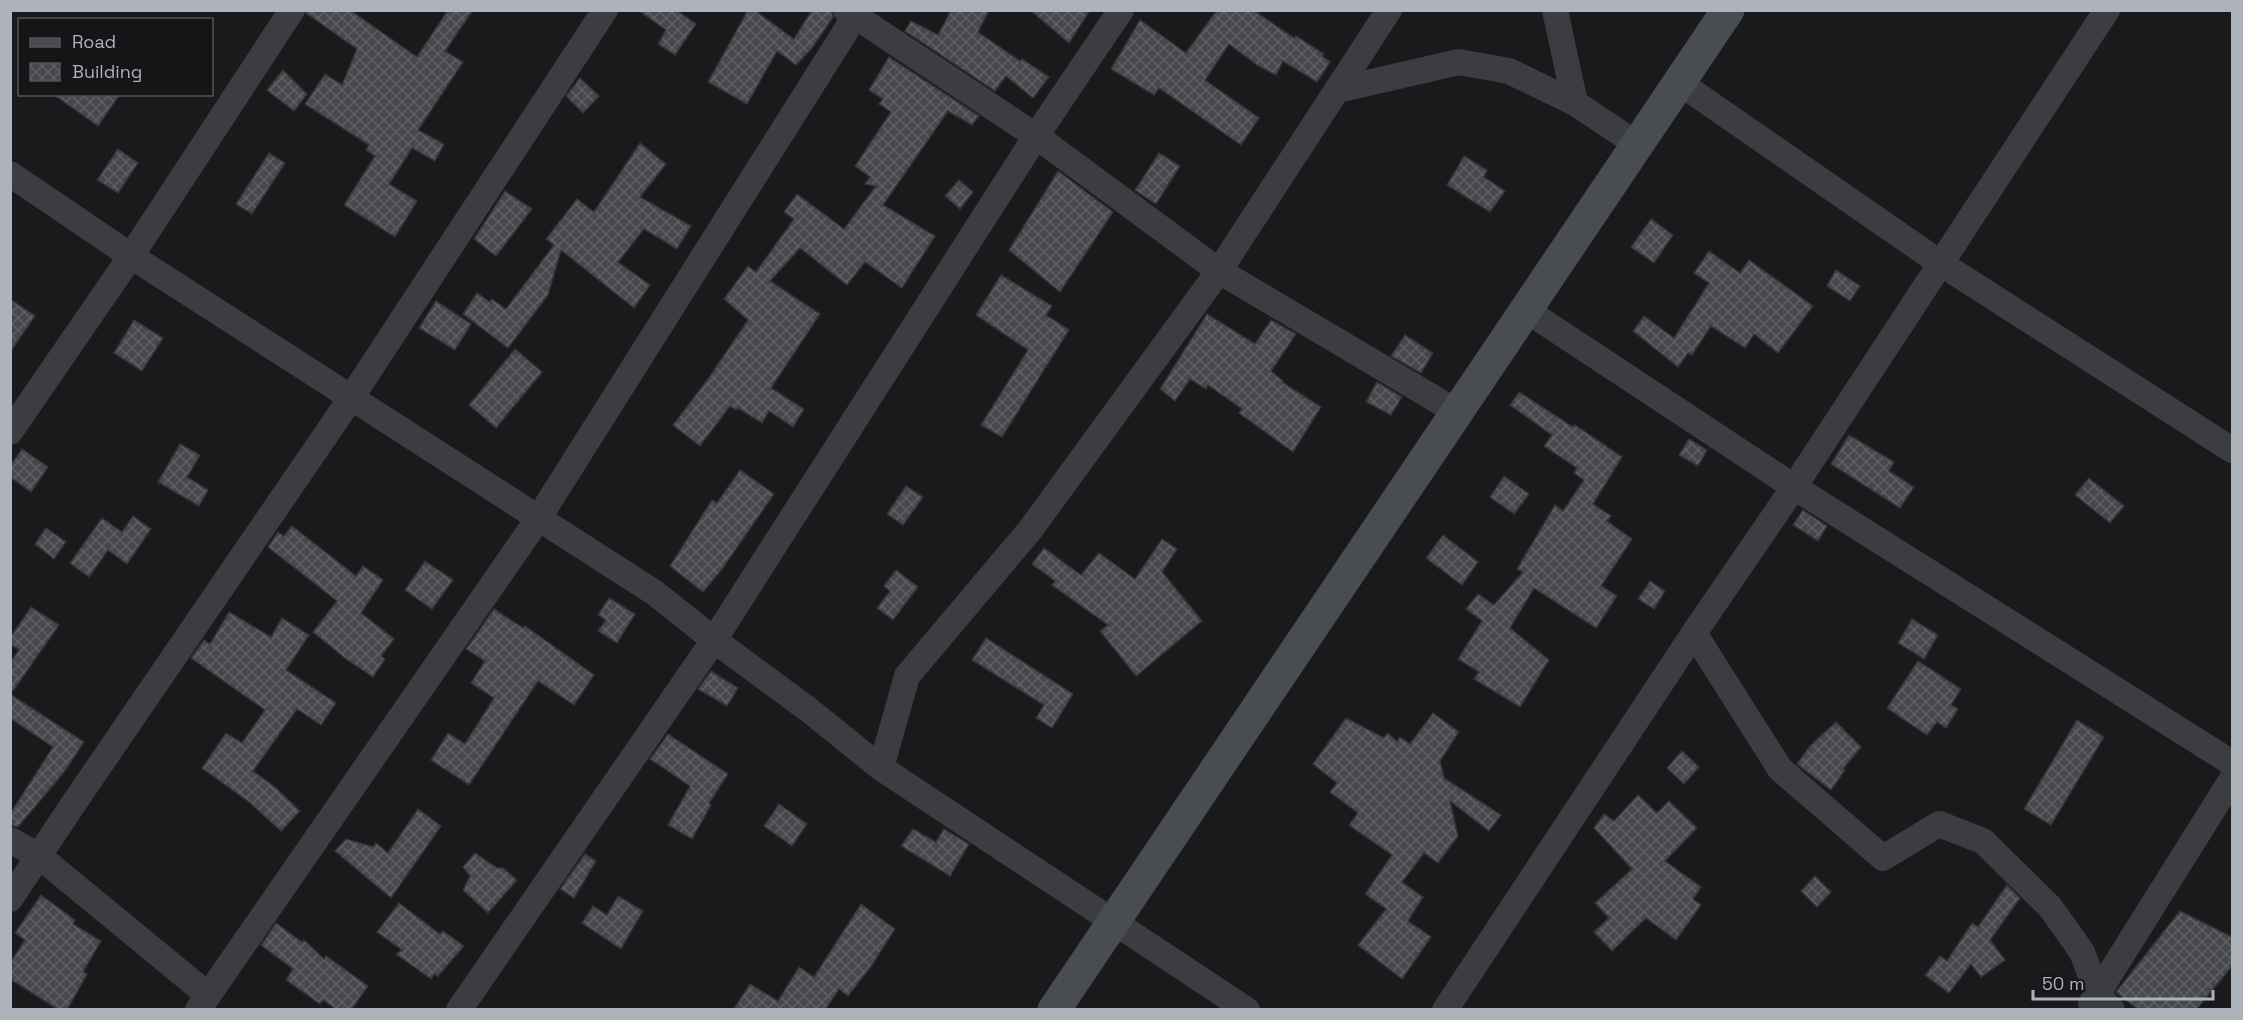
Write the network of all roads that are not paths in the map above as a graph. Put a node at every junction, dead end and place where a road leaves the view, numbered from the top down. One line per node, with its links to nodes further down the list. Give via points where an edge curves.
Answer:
1 (292, 10): 15 (street)
2 (605, 10): 19 (street)
3 (1120, 10): 12 (street)
4 (1389, 10): 10 (street)
5 (1555, 10): 11 (street)
6 (1728, 10): 9 (street)
7 (2107, 10): 16 (street)
8 (853, 13): 12 (street); 24 (street)
9 (1680, 83): 13 (street); 16 (street)
10 (1337, 90): 11 (street, via 1459,62 1509,71); 17 (street)
11 (1575, 103): 13 (street)
12 (1036, 136): 17 (street); 26 (street)
13 (1638, 145): 18 (street)
14 (10, 174): 15 (street)
15 (131, 256): 19 (street); 21 (street)
16 (1940, 263): 22 (street); 23 (street)
17 (1219, 271): 20 (street); 28 (street, via 1030,530 907,676)
18 (1526, 310): 20 (street); 23 (street)
19 (351, 398): 24 (street); 31 (street)
20 (1457, 412): 33 (street)
21 (10, 432)
22 (2232, 450)
23 (1794, 487): 25 (street); 27 (street)
24 (538, 519): 26 (street, via 655,593); 34 (street)
25 (1694, 633): 35 (street, via 1780,769 1883,858 1938,824 1983,841 2050,907 2082,952); 39 (street)
26 (714, 640): 28 (street); 36 (street)
27 (2232, 763)
28 (881, 768): 33 (street)
29 (2232, 779): 35 (street)
30 (10, 840): 31 (street)
31 (39, 856): 32 (street); 34 (street)
32 (10, 899)
33 (1113, 922): 37 (street); 38 (street)
34 (203, 1002)
35 (2099, 1005)
36 (459, 1010)
37 (1054, 1010)
38 (1247, 1010)
39 (1445, 1010)

